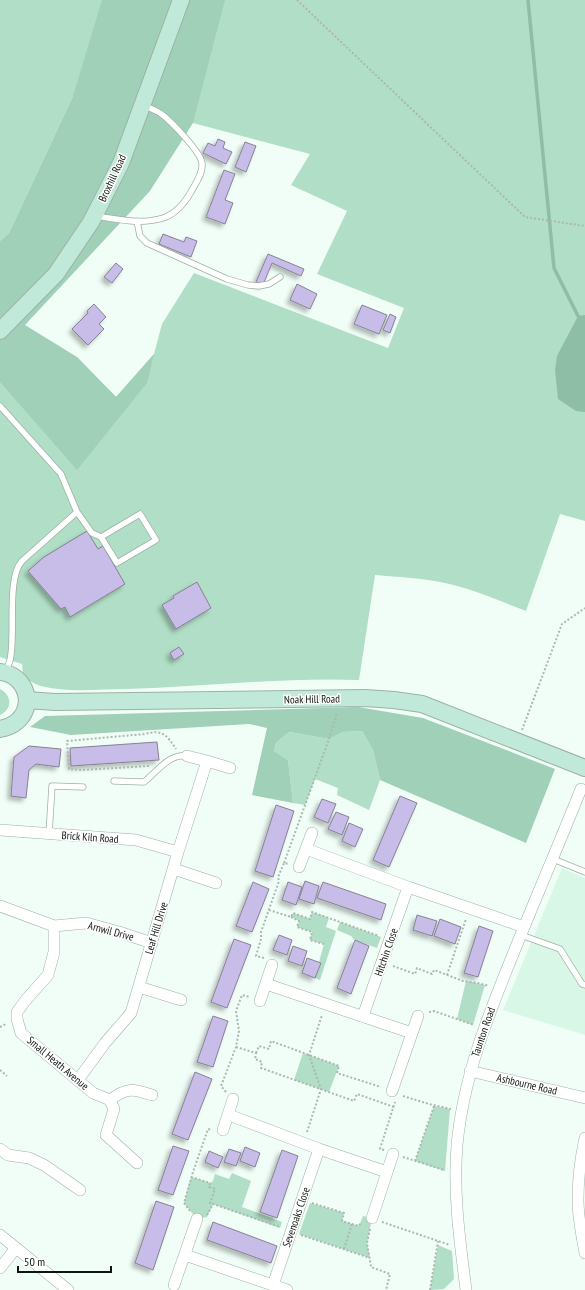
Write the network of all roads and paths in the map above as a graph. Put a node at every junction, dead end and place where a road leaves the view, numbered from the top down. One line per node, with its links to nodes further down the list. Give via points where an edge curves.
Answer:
1 (181, 0): 3 (street, Broxhill Road)
2 (297, 0): 6 (path, via 524,217)
3 (142, 105): 4 (street, Broxhill Road, via 121,163); 5 (lane, via 159,112 170,121 197,151 202,165 191,192 181,207 162,219)
4 (94, 216): 5 (lane); 8 (street, Broxhill Road, via 56,274)
5 (137, 221): 7 (lane, via 140,236 147,243 227,279 259,286 269,284)
6 (585, 226)
7 (280, 277)
8 (0, 332)
9 (0, 406): 10 (lane, via 61,474)
10 (78, 512): 11 (lane, via 92,533); 13 (lane, via 17,568 10,660)
11 (101, 537): 11 (lane, via 140,514 156,540 117,563)
12 (585, 608): 17 (path, via 562,624)
13 (3, 672): 15 (street, via 15,677 22,684)
14 (341, 698): 15 (street, Noak Hill Road, via 55,702); 17 (street, Noak Hill Road, via 422,704); 32 (path)
15 (27, 700): 16 (street, via 22,717 14,724)
16 (0, 729)
17 (518, 742): 22 (street, Noak Hill Road)
18 (183, 755): 19 (street); 20 (lane, via 172,757); 20 (path, via 164,734 154,732 66,741 68,769 96,770)
19 (207, 761): 21 (street); 30 (street, Leaf Hill Drive)
20 (163, 765): 23 (lane, via 144,782)
21 (230, 768)
22 (585, 768)
23 (114, 781)
24 (83, 787): 28 (lane, via 52,786)
25 (581, 789): 31 (street, Taunton Road)
26 (0, 830): 28 (street, Brick Kiln Road)
27 (312, 833): 29 (street)
28 (49, 834): 30 (street, Brick Kiln Road, via 136,840)
29 (306, 849): 33 (street); 37 (street)
30 (178, 852): 34 (street, Leaf Hill Drive)
31 (553, 859): 35 (lane); 43 (street, Taunton Road)
32 (284, 863): 33 (path); 40 (path)
33 (299, 867)
34 (174, 869): 36 (street); 45 (street, Leaf Hill Drive)
35 (585, 872)
36 (216, 883)
37 (408, 888): 39 (street); 44 (street, Hitchin Close)
38 (0, 906): 42 (street, Arnwil Drive)
39 (470, 908): 43 (street); 49 (path)
40 (269, 910): 41 (path); 48 (path, via 256,956 273,962)
41 (291, 917): 44 (path, via 293,913 310,919 312,912); 46 (path, via 299,920 297,927 312,932 310,940)
42 (54, 926): 45 (street, Arnwil Drive, via 86,923); 67 (street, Small Heath Avenue, via 54,952 48,975 17,1012 17,1019 22,1034)
43 (522, 931): 51 (lane, via 560,949); 53 (street, Taunton Road)
44 (390, 940): 47 (street, Hitchin Close)
45 (152, 943): 52 (street, Leaf Hill Drive)
46 (324, 944)
47 (382, 963): 49 (path, via 415,974 416,968 432,974 434,970); 57 (street, Hitchin Close)
48 (272, 965): 50 (street)
49 (447, 975): 53 (path)
50 (266, 984): 55 (street); 56 (street)
51 (585, 985)
52 (139, 987): 54 (street); 67 (street, Leaf Hill Drive, via 131,1013)
53 (498, 990): 59 (street, Taunton Road)
54 (181, 1000)
55 (260, 1001): 61 (path, via 242,995 236,1011 239,1031)
56 (326, 1004): 57 (street); 63 (path)
57 (363, 1016): 60 (street)
58 (418, 1016): 59 (path, via 434,1011); 60 (street)
59 (483, 1028): 65 (street, Taunton Road)
60 (412, 1033): 69 (street)
61 (236, 1047): 62 (path); 72 (path, via 221,1086)
62 (256, 1053): 63 (path, via 259,1046 269,1049 271,1041); 68 (path, via 255,1059 262,1062 261,1068)
63 (309, 1055): 68 (path); 69 (path, via 339,1066 337,1073)
64 (0, 1070): 66 (path)
65 (470, 1071): 71 (street, Ashbourne Road); 76 (street, Taunton Road)
66 (7, 1076)
67 (78, 1080): 73 (street, Small Heath Avenue, via 93,1093)
68 (321, 1089): 75 (path, via 354,1101 357,1094); 80 (path)
69 (395, 1092): 74 (path); 75 (path)
70 (152, 1095): 73 (street, via 134,1089 119,1093)
71 (585, 1098)
72 (233, 1099): 77 (street)
73 (110, 1100): 85 (street, via 114,1109 106,1135)
74 (434, 1106): 76 (path); 84 (path)
75 (394, 1107): 83 (path, via 380,1148)
76 (462, 1112): 87 (street, Taunton Road)
77 (229, 1115): 78 (street); 80 (street)
78 (223, 1130): 88 (path, via 208,1129)
79 (585, 1138): 101 (street, via 578,1200)
80 (303, 1143): 82 (street)
81 (0, 1149): 89 (street, via 8,1155 29,1158 44,1165)
82 (319, 1149): 86 (street); 90 (street, Sevenoaks Close)
83 (393, 1154): 84 (path); 86 (street)
84 (415, 1161): 87 (path)
85 (137, 1163)
86 (387, 1172): 92 (street)
87 (457, 1174): 99 (street, Taunton Road)
88 (191, 1177): 91 (path, via 210,1183 209,1187 215,1188 210,1203); 93 (path, via 184,1203)
89 (80, 1190)
90 (302, 1200): 94 (path, via 344,1213 342,1221); 95 (street, Sevenoaks Close)
91 (213, 1204): 93 (path, via 207,1217); 95 (path)
92 (372, 1218): 94 (path, via 363,1216 359,1226); 97 (path); 103 (path, via 368,1243)
93 (197, 1219): 102 (street)
94 (352, 1224): 100 (path)
95 (291, 1232): 100 (path); 106 (street, Sevenoaks Close)
96 (0, 1235): 98 (street)
97 (438, 1241): 99 (path); 110 (path)
98 (16, 1248): 104 (street); 107 (street)
99 (460, 1248): 111 (street, Taunton Road)
100 (344, 1249): 103 (path)
101 (585, 1253)
102 (186, 1255): 105 (street); 106 (street)
103 (370, 1258): 109 (path, via 371,1267 390,1274)
104 (0, 1268)
105 (174, 1285)
106 (273, 1285): 108 (street)
107 (68, 1290)
108 (287, 1290)
109 (386, 1290)
110 (430, 1290)
111 (466, 1290)

